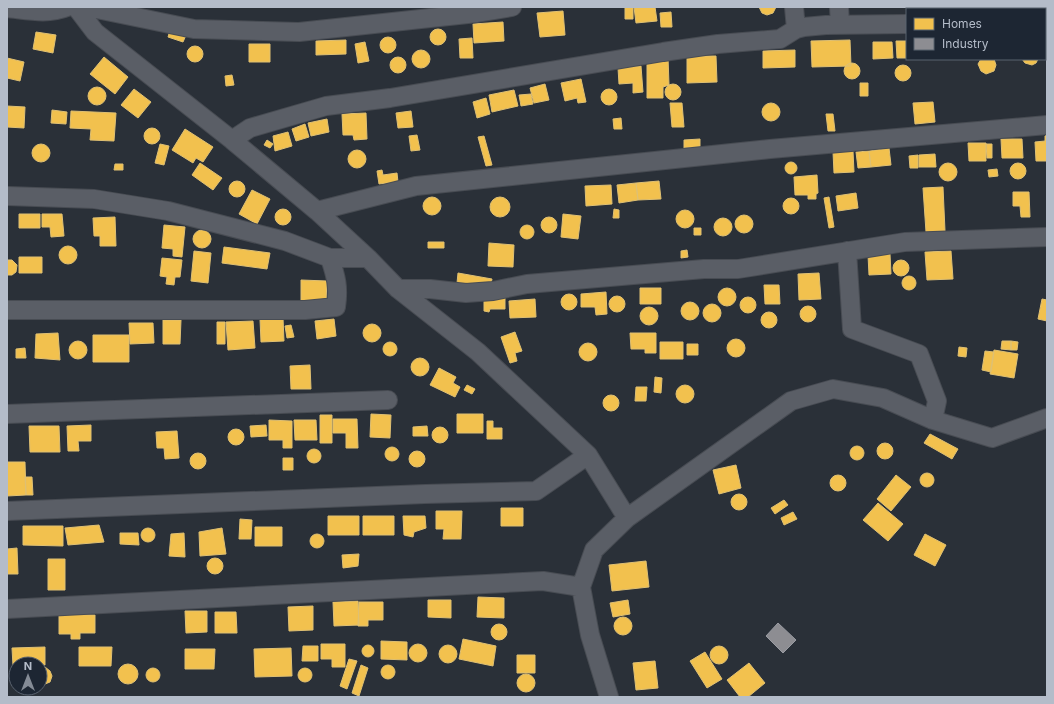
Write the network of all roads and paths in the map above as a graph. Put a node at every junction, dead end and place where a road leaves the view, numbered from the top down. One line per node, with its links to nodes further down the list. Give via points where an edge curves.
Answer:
1 (67, 7): 7 (street, via 40,12)
2 (76, 7): 12 (street, via 95,32)
3 (87, 7): 4 (street, via 194,29 299,32)
4 (512, 7)
5 (794, 7): 10 (street)
6 (839, 7): 9 (street)
7 (7, 8)
8 (906, 24): 9 (street)
9 (840, 25): 10 (street, via 804,26)
10 (796, 29): 12 (street, via 780,39 663,52 390,98 326,106 250,128)
11 (1047, 125): 14 (street, via 770,149 416,186)
12 (232, 140): 14 (street)
13 (7, 196): 17 (street, via 94,200 168,211 285,241)
14 (317, 211): 18 (street)
15 (1047, 237): 16 (street, via 905,242)
16 (847, 251): 19 (street, via 738,269 704,269 527,284 493,291 466,293); 24 (street, via 852,329 919,354 937,401)
17 (330, 258): 18 (street); 20 (street, via 337,281 336,307 305,310)
18 (368, 258): 19 (street)
19 (398, 290): 25 (street, via 478,352)
20 (7, 310)
21 (388, 400): 22 (street)
22 (7, 414)
23 (1045, 416): 24 (street, via 992,438)
24 (932, 420): 27 (street, via 883,398 833,389 791,401)
25 (588, 455): 26 (street, via 536,492); 27 (street)
26 (7, 511)
27 (627, 518): 28 (street, via 594,550)
28 (581, 587): 29 (street, via 543,582); 30 (street, via 590,634)
29 (7, 608)
30 (609, 697)

